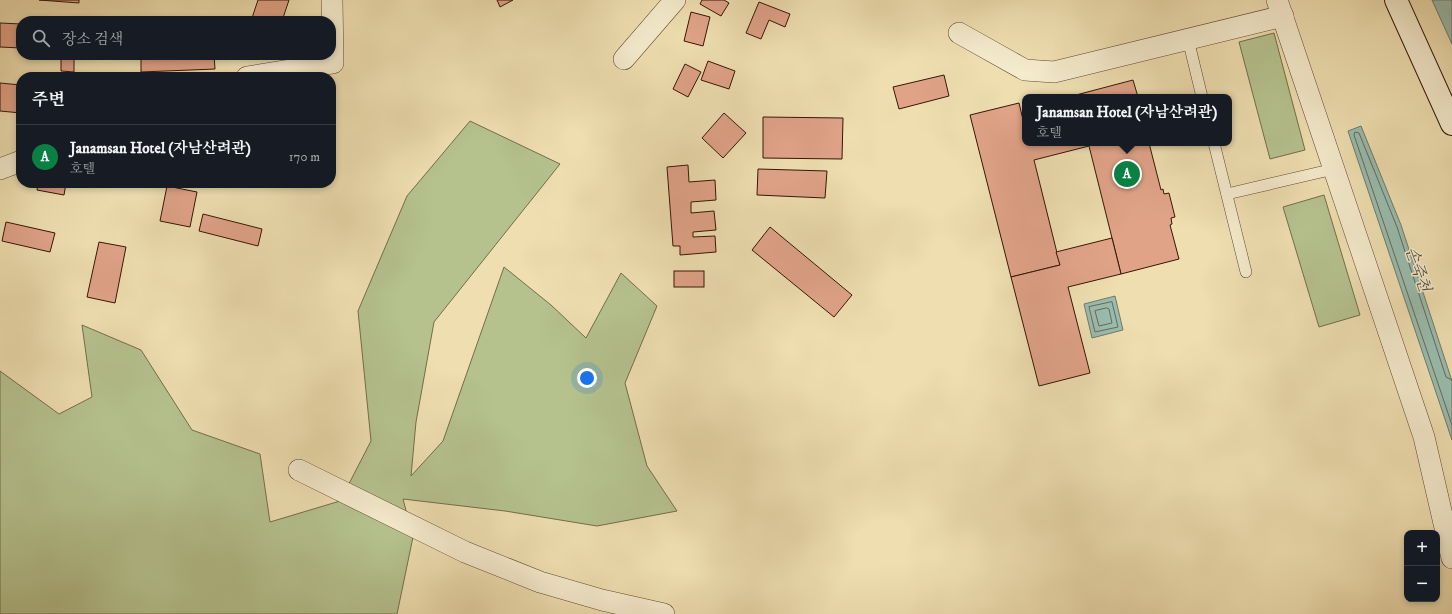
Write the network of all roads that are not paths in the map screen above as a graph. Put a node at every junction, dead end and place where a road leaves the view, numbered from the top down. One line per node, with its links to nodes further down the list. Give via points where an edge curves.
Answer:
1 (332, 0): 5 (street)
2 (675, 0): 8 (street)
3 (1396, 0): 12 (street)
4 (1280, 8): 7 (street); 16 (street)
5 (333, 16)
6 (959, 33): 7 (street, via 1025,70 1054,72)
7 (1188, 39): 11 (lane)
8 (624, 59)
9 (334, 60): 10 (street, via 334,63)
10 (278, 72)
11 (1201, 94)
12 (1452, 124)
13 (1215, 146): 17 (lane)
14 (16, 163): 15 (street)
15 (0, 169)
16 (1334, 169): 17 (lane); 20 (street, via 1424,437)
17 (1227, 194): 18 (lane)
18 (1246, 272)
19 (299, 470): 21 (street, via 465,552 540,582)
20 (1452, 558)
21 (664, 614)

